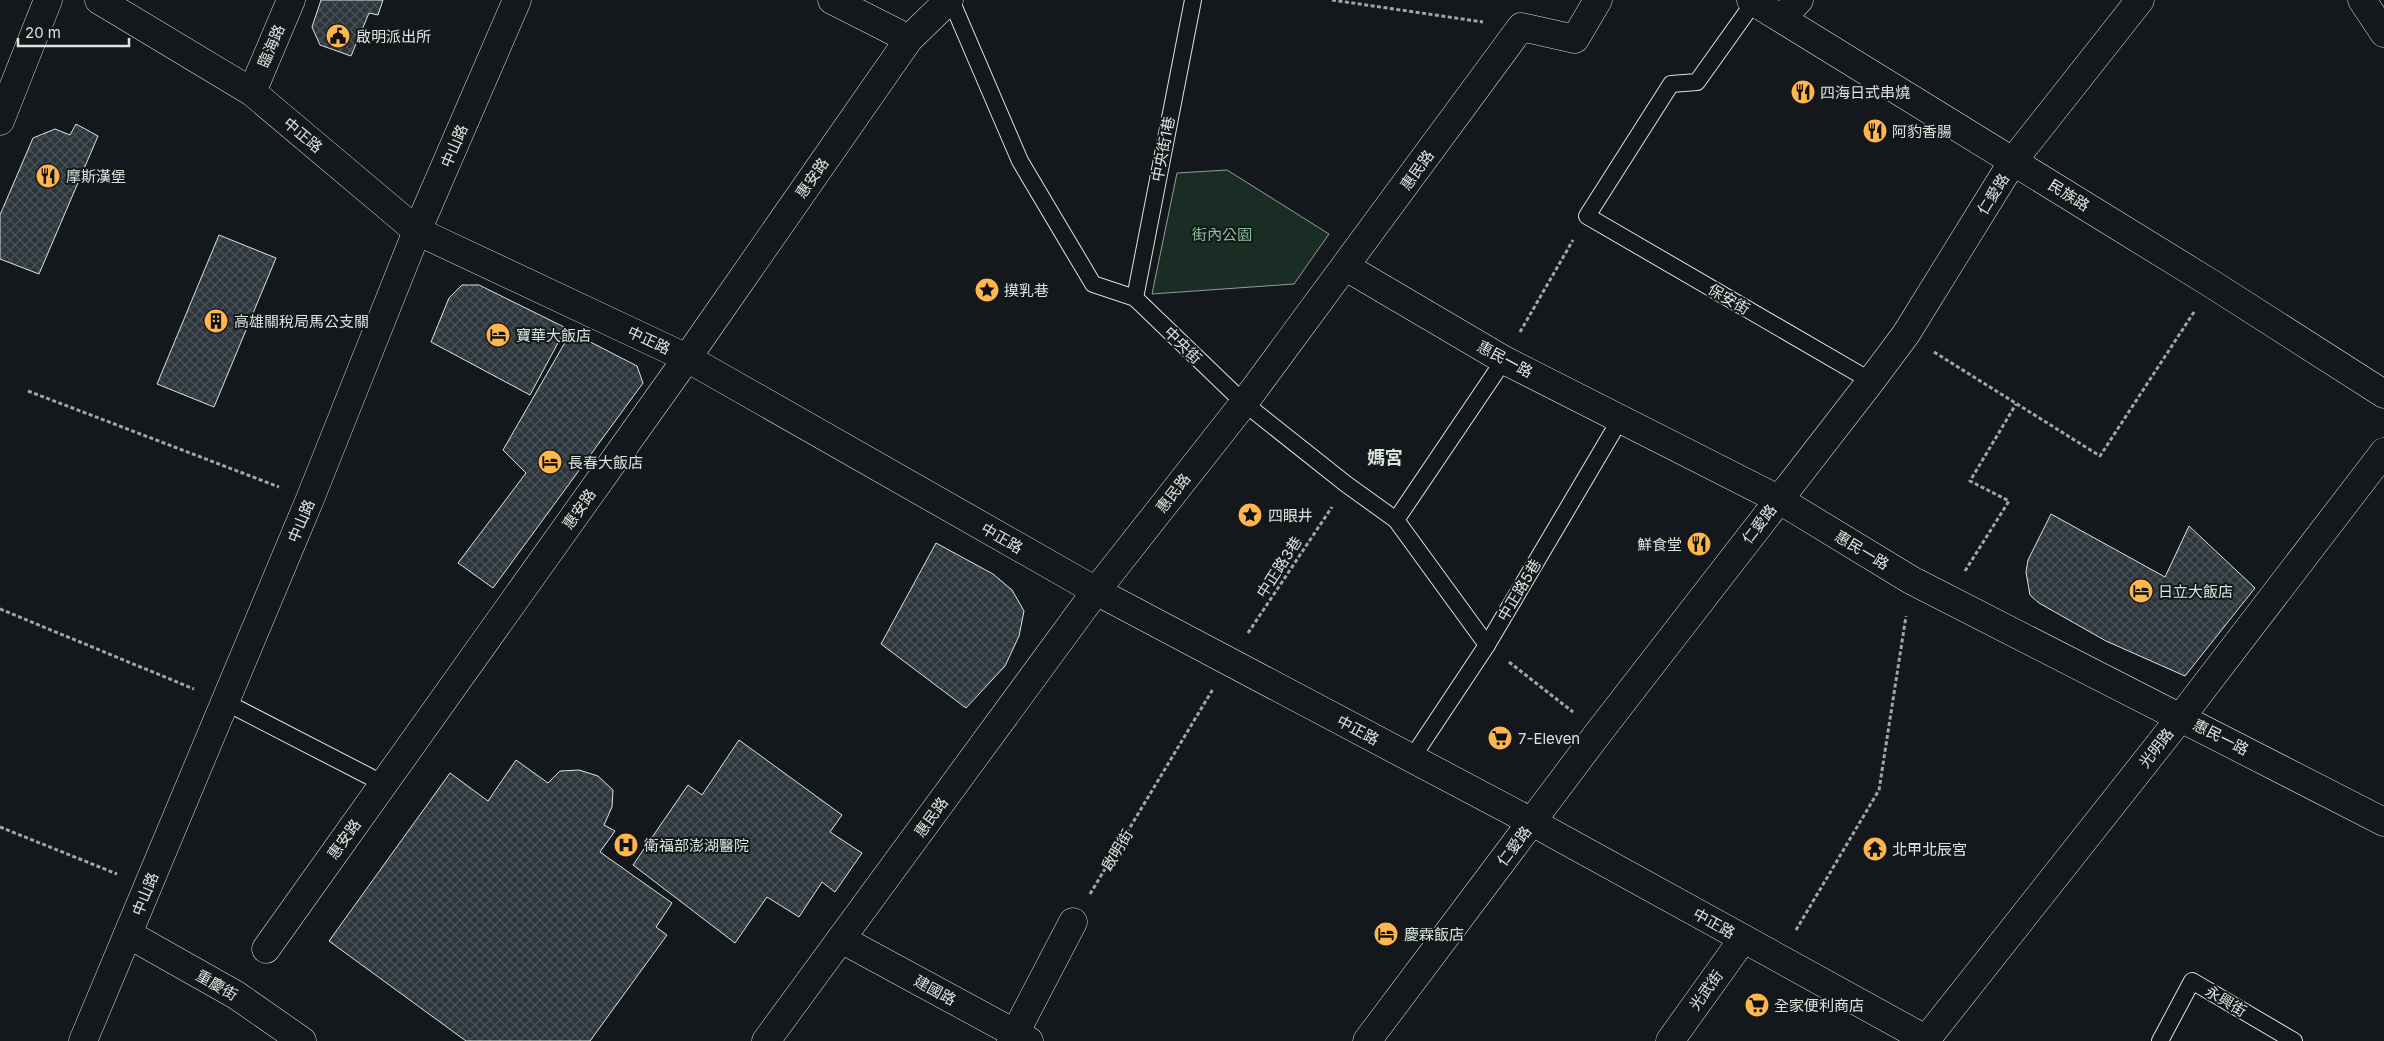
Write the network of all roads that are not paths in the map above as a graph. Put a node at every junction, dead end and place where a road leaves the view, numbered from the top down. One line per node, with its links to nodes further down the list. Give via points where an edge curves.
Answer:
1 (48, 0): 16 (street)
2 (99, 0): 15 (street, 中正路)
3 (290, 0): 15 (street, 臨海路)
4 (517, 0): 18 (street, 中山路)
5 (832, 0): 14 (street)
6 (950, 0): 14 (street, 惠安路); 20 (lane, 中央街, via 1020,161 1093,284)
7 (1193, 0): 20 (lane, 中央街1巷)
8 (1598, 0): 19 (street, 惠民路, via 1576,40 1521,27)
9 (2140, 0): 17 (street, 仁愛路)
10 (2362, 0): 13 (street)
11 (1752, 1): 12 (street, 民族路); 23 (lane, 保安街, via 1697,82 1671,84 1587,216)
12 (1791, 9): 17 (street, 民族路)
13 (2384, 33)
14 (909, 39): 21 (street, 惠安路)
15 (252, 92): 18 (street, 中正路)
16 (0, 121)
17 (2013, 161): 23 (street, 仁愛路, via 1906,334); 24 (street, 民族路)
18 (417, 231): 21 (street, 中正路); 32 (street, 中山路)
19 (1346, 268): 22 (street, 惠民一路); 25 (street, 惠民路)
20 (1135, 298): 25 (lane, 中央街)
21 (687, 358): 30 (street, 中正路); 35 (street, 惠安路)
22 (1504, 360): 26 (street, 惠民一路); 29 (lane)
23 (1871, 381): 28 (street, 仁愛路)
24 (2384, 394)
25 (1244, 403): 29 (lane, 中央街); 30 (street, 惠民路)
26 (1621, 418): 28 (street, 惠民一路); 31 (lane, 中正路5巷)
27 (2384, 452): 33 (street, 光明路)
28 (1778, 499): 33 (street, 惠民一路, via 1911,580); 36 (street, 仁愛路)
29 (1396, 520): 31 (lane, 中央街)
30 (1096, 591): 34 (street, 中正路); 40 (street, 惠民路)
31 (1487, 645): 34 (lane, 中正路5巷)
32 (225, 702): 35 (lane); 39 (street, 中山路)
33 (2181, 717): 37 (street, 惠民一路); 44 (street, 光明路)
34 (1412, 758): 36 (street, 中正路)
35 (384, 784): 42 (street, 惠安路)
36 (1532, 822): 41 (street, 中正路); 48 (street, 仁愛路)
37 (2384, 822)
38 (1073, 922): 43 (street)
39 (128, 934): 45 (street, 中山路); 46 (street, 重慶街, via 236,995)
40 (841, 939): 43 (street, 建國路); 47 (street, 惠民路)
41 (1743, 939): 44 (street, 中正路); 49 (street, 光武街)
42 (266, 949)
43 (1018, 1039)
44 (1927, 1040)
45 (83, 1041)
46 (302, 1041)
47 (766, 1041)
48 (1368, 1041)
49 (1670, 1041)
50 (2160, 1041): 51 (lane, 永興街, via 2192,981)
51 (2294, 1041)

